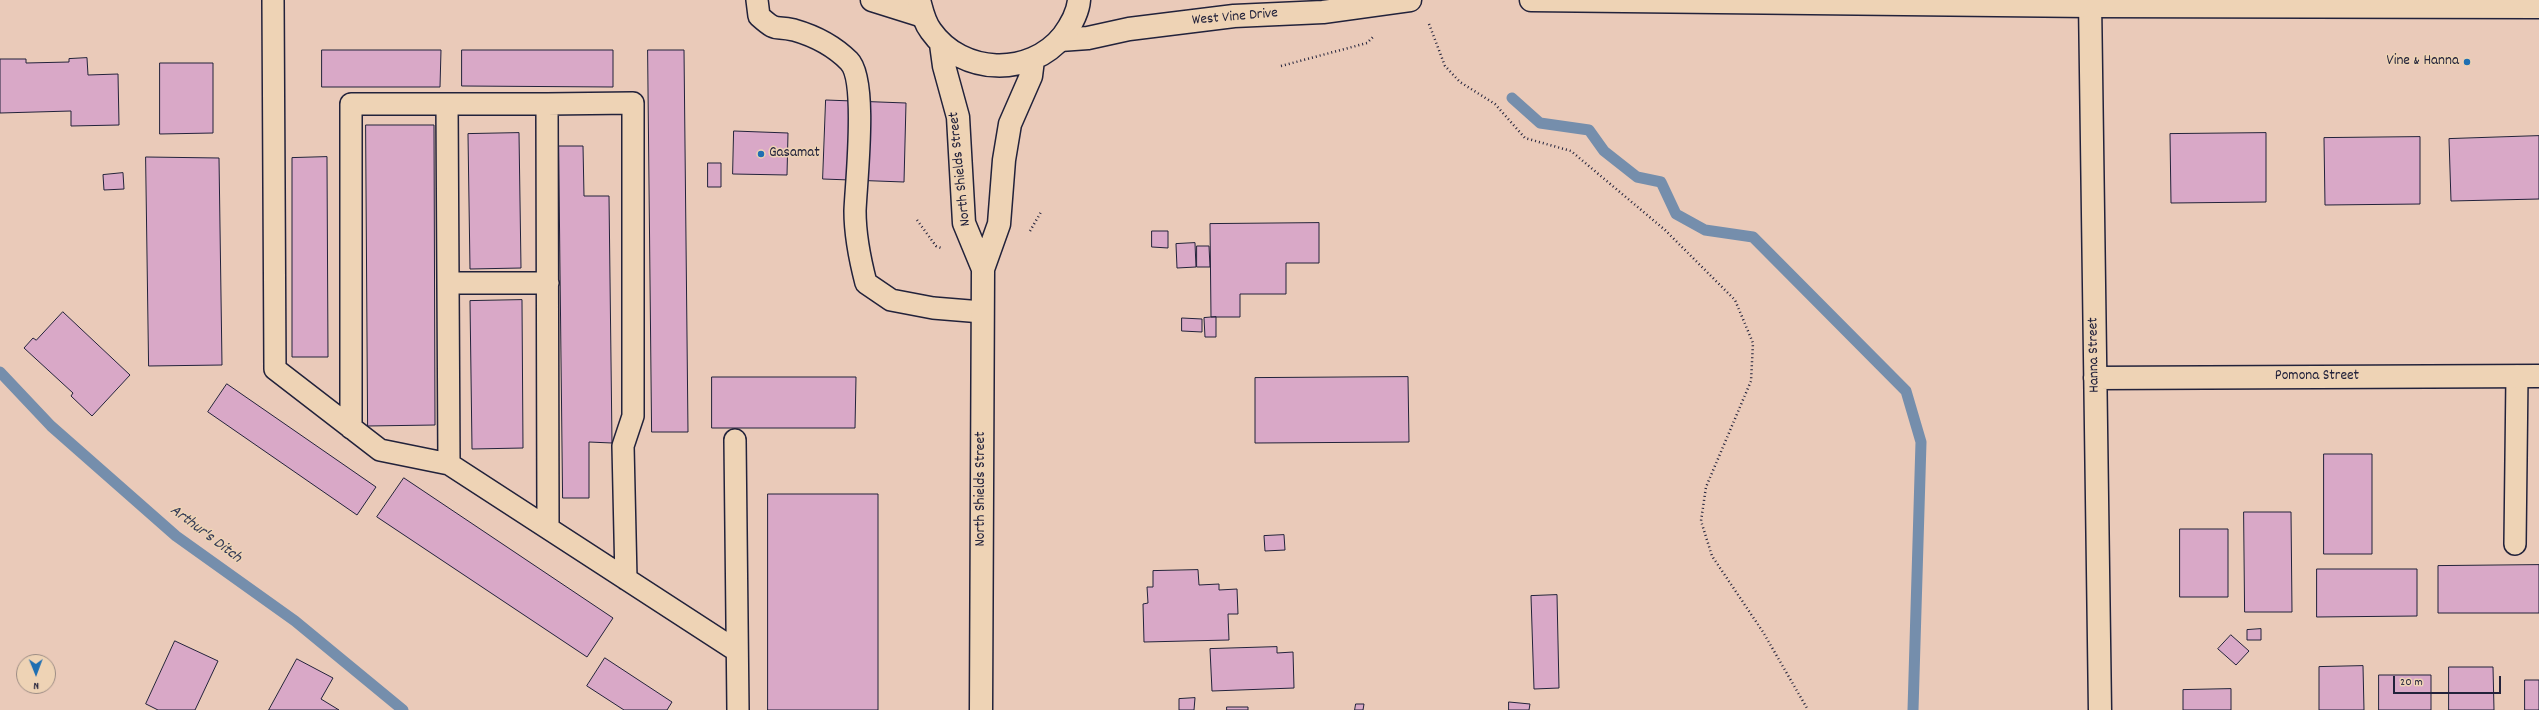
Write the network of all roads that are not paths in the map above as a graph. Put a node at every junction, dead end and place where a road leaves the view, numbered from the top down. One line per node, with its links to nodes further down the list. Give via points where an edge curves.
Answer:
1 (273, 0): 22 (lane, via 275,369)
2 (757, 0): 18 (lane, via 759,16 772,29 792,30 826,42 850,62 860,88 855,211 859,256 866,283 891,300 933,308)
3 (872, 0): 9 (street)
4 (1079, 0): 10 (street, via 1070,26)
5 (1410, 0): 10 (street, West Vine Drive, via 1323,12 1234,16)
6 (1531, 0): 7 (street)
7 (2090, 3): 8 (street); 21 (street, Hanna Street)
8 (2539, 7)
9 (921, 8): 11 (street, via 930,31)
10 (1060, 40): 12 (street)
11 (941, 44): 12 (street, via 962,57 992,66 1013,65); 15 (street, North Shields Street, via 944,66 958,117 964,223)
12 (1033, 60): 15 (street, North Shields Street, via 1031,76 1010,124 1004,160 1000,224)
13 (447, 104): 14 (lane); 16 (lane); 22 (lane, via 351,104)
14 (547, 104): 17 (lane); 27 (lane, via 633,103 633,416 623,446)
15 (982, 269): 18 (street, North Shields Street)
16 (448, 283): 17 (lane); 24 (lane)
17 (548, 283): 25 (lane)
18 (982, 312): 30 (street, North Shields Street)
19 (2517, 376): 20 (street, Pomona Street); 21 (street, Pomona Street); 26 (lane)
20 (2539, 376)
21 (2095, 378): 31 (street, Hanna Street)
22 (351, 428): 24 (lane, via 380,450)
23 (734, 440): 28 (lane)
24 (449, 464): 25 (lane)
25 (548, 528): 27 (lane)
26 (2515, 544)
27 (626, 578): 28 (lane)
28 (737, 651): 29 (lane)
29 (738, 710)
30 (981, 710)
31 (2100, 710)

